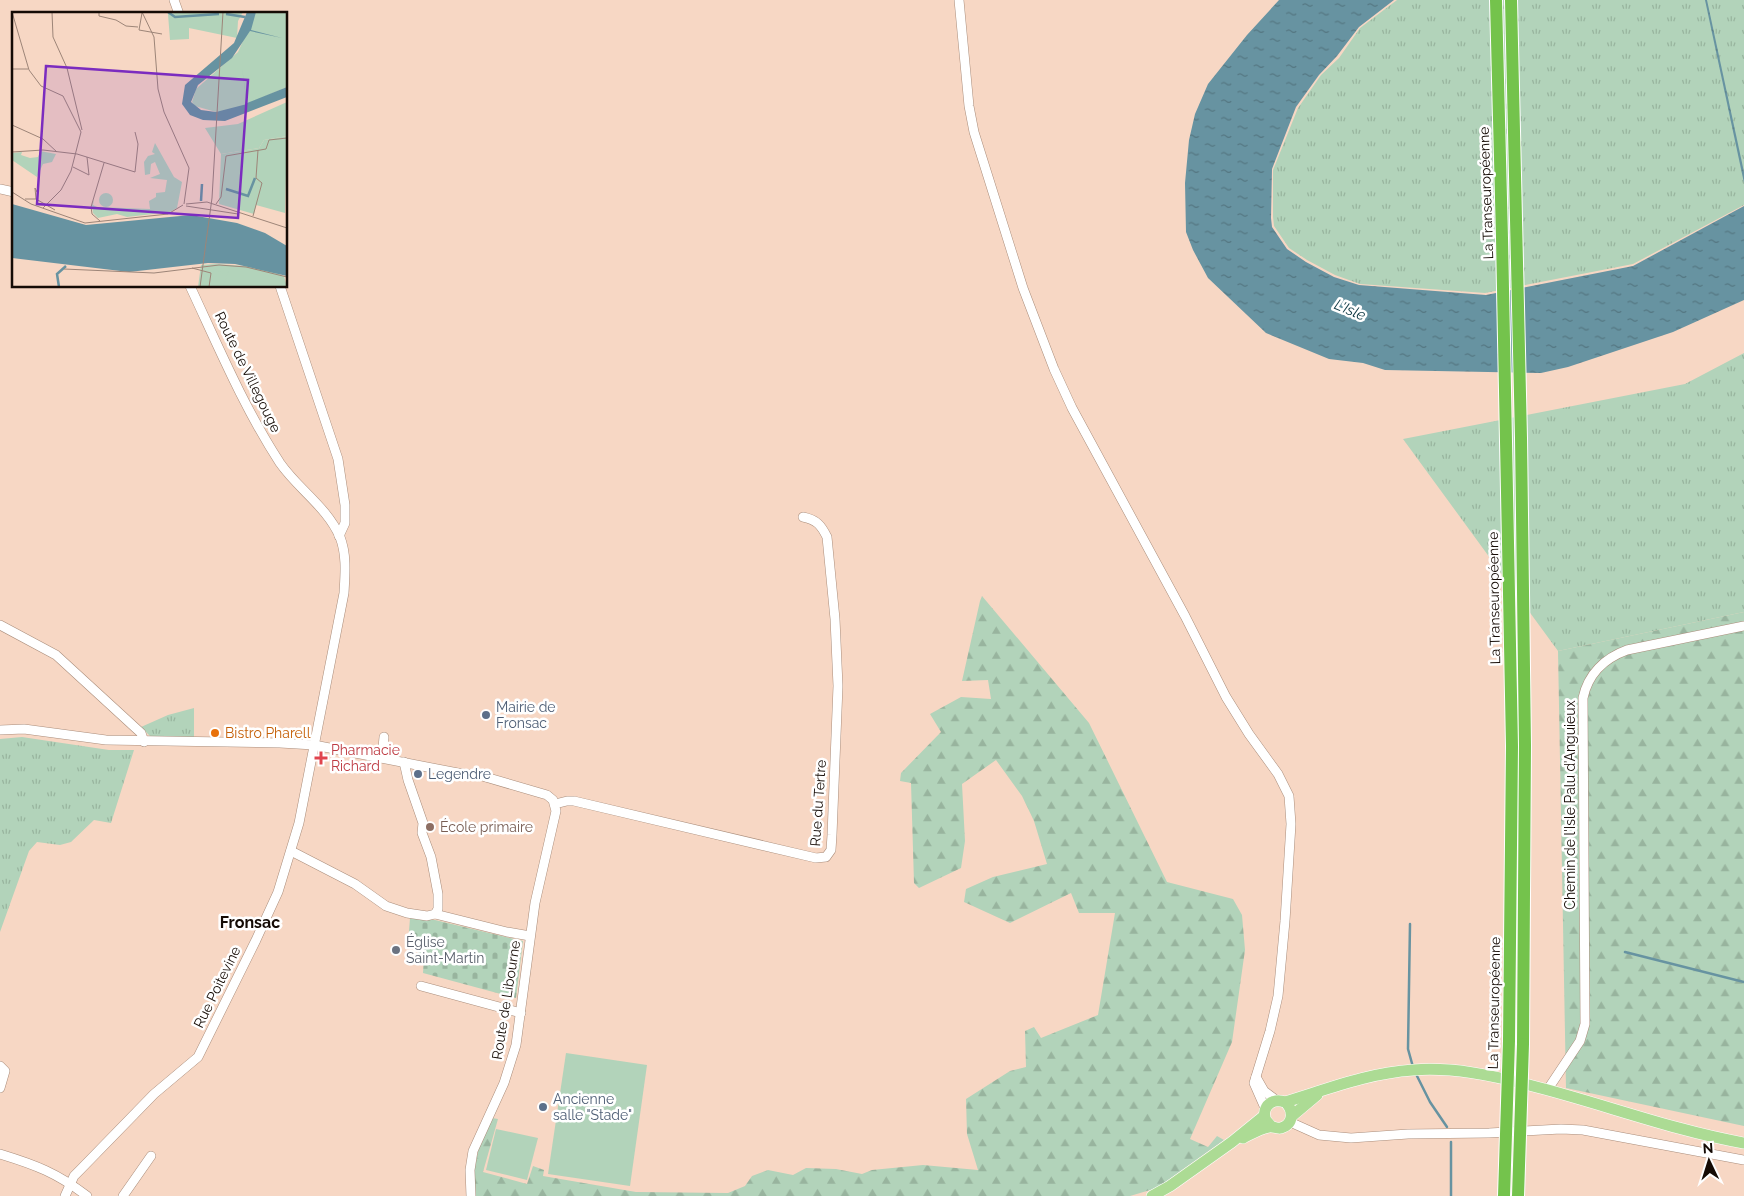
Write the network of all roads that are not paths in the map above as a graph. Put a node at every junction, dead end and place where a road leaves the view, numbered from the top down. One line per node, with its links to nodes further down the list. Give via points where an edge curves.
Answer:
1 (174, 0): 5 (street)
2 (959, 0): 25 (street, via 974,132 1023,288 1054,369 1226,697 1278,774 1288,796 1290,835 1278,996)
3 (1496, 0): 44 (highway, La Transeuropéenne, bridge, via 1512,746)
4 (1511, 0): 45 (highway, La Transeuropéenne, bridge, via 1525,745 1523,1044)
5 (178, 12)
6 (191, 288): 9 (street, Route de Villegouge, via 266,440 282,466 331,520)
7 (281, 288): 9 (street, via 338,460 345,514)
8 (803, 517): 18 (street, Rue du Tertre, via 821,524 827,537 835,619 838,686 831,850 826,857 816,858 574,801)
9 (339, 536): 15 (street, Route de Villegouge, via 345,560 344,594)
10 (0, 625): 14 (street, via 56,656 141,733)
11 (1744, 626): 27 (street, Chemin de l'Isle Palu d’Anguieux, via 1614,655 1602,664 1586,687 1583,698 1585,1024 1580,1041)
12 (0, 730): 14 (street)
13 (384, 737): 16 (street)
14 (144, 742): 15 (street)
15 (314, 745): 16 (street); 19 (street, Rue Poitevine)
16 (382, 758): 17 (street)
17 (404, 762): 18 (street, via 482,776 547,795); 20 (street, via 431,857 438,894)
18 (555, 804): 21 (street, Route de Libourne, via 555,819)
19 (291, 851): 20 (street, via 355,884 386,906 407,913); 38 (street, Rue Poitevine, via 278,892 198,1056 143,1106 80,1170)
20 (435, 914): 21 (street)
21 (530, 936): 23 (street, Route de Libourne)
22 (421, 986): 23 (street)
23 (521, 1013): 42 (street, Route de Libourne, via 516,1045 504,1084 473,1151)
24 (0, 1066): 26 (street, via 5,1071)
25 (1256, 1077): 29 (street, via 1264,1091); 30 (street, via 1255,1088)
26 (0, 1088)
27 (1548, 1089): 28 (main road, via 1467,1072 1415,1070 1378,1074); 34 (main road, via 1699,1134)
28 (1322, 1091): 29 (main road); 31 (main road)
29 (1281, 1101): 30 (main road, via 1272,1102); 31 (main road, via 1290,1108)
30 (1265, 1112): 32 (main road, via 1265,1120); 33 (main road)
31 (1291, 1119): 32 (main road, via 1283,1127); 37 (street, via 1319,1135 1351,1138 1583,1130)
32 (1271, 1126): 33 (main road)
33 (1232, 1142): 43 (main road)
34 (1744, 1143)
35 (0, 1154): 38 (street, via 30,1163)
36 (151, 1156): 41 (street)
37 (1744, 1160)
38 (71, 1184): 39 (street, Rue Poitevine); 40 (street)
39 (65, 1196)
40 (87, 1196)
41 (123, 1196)
42 (471, 1196)
43 (1152, 1196)
44 (1504, 1196)
45 (1518, 1196)

